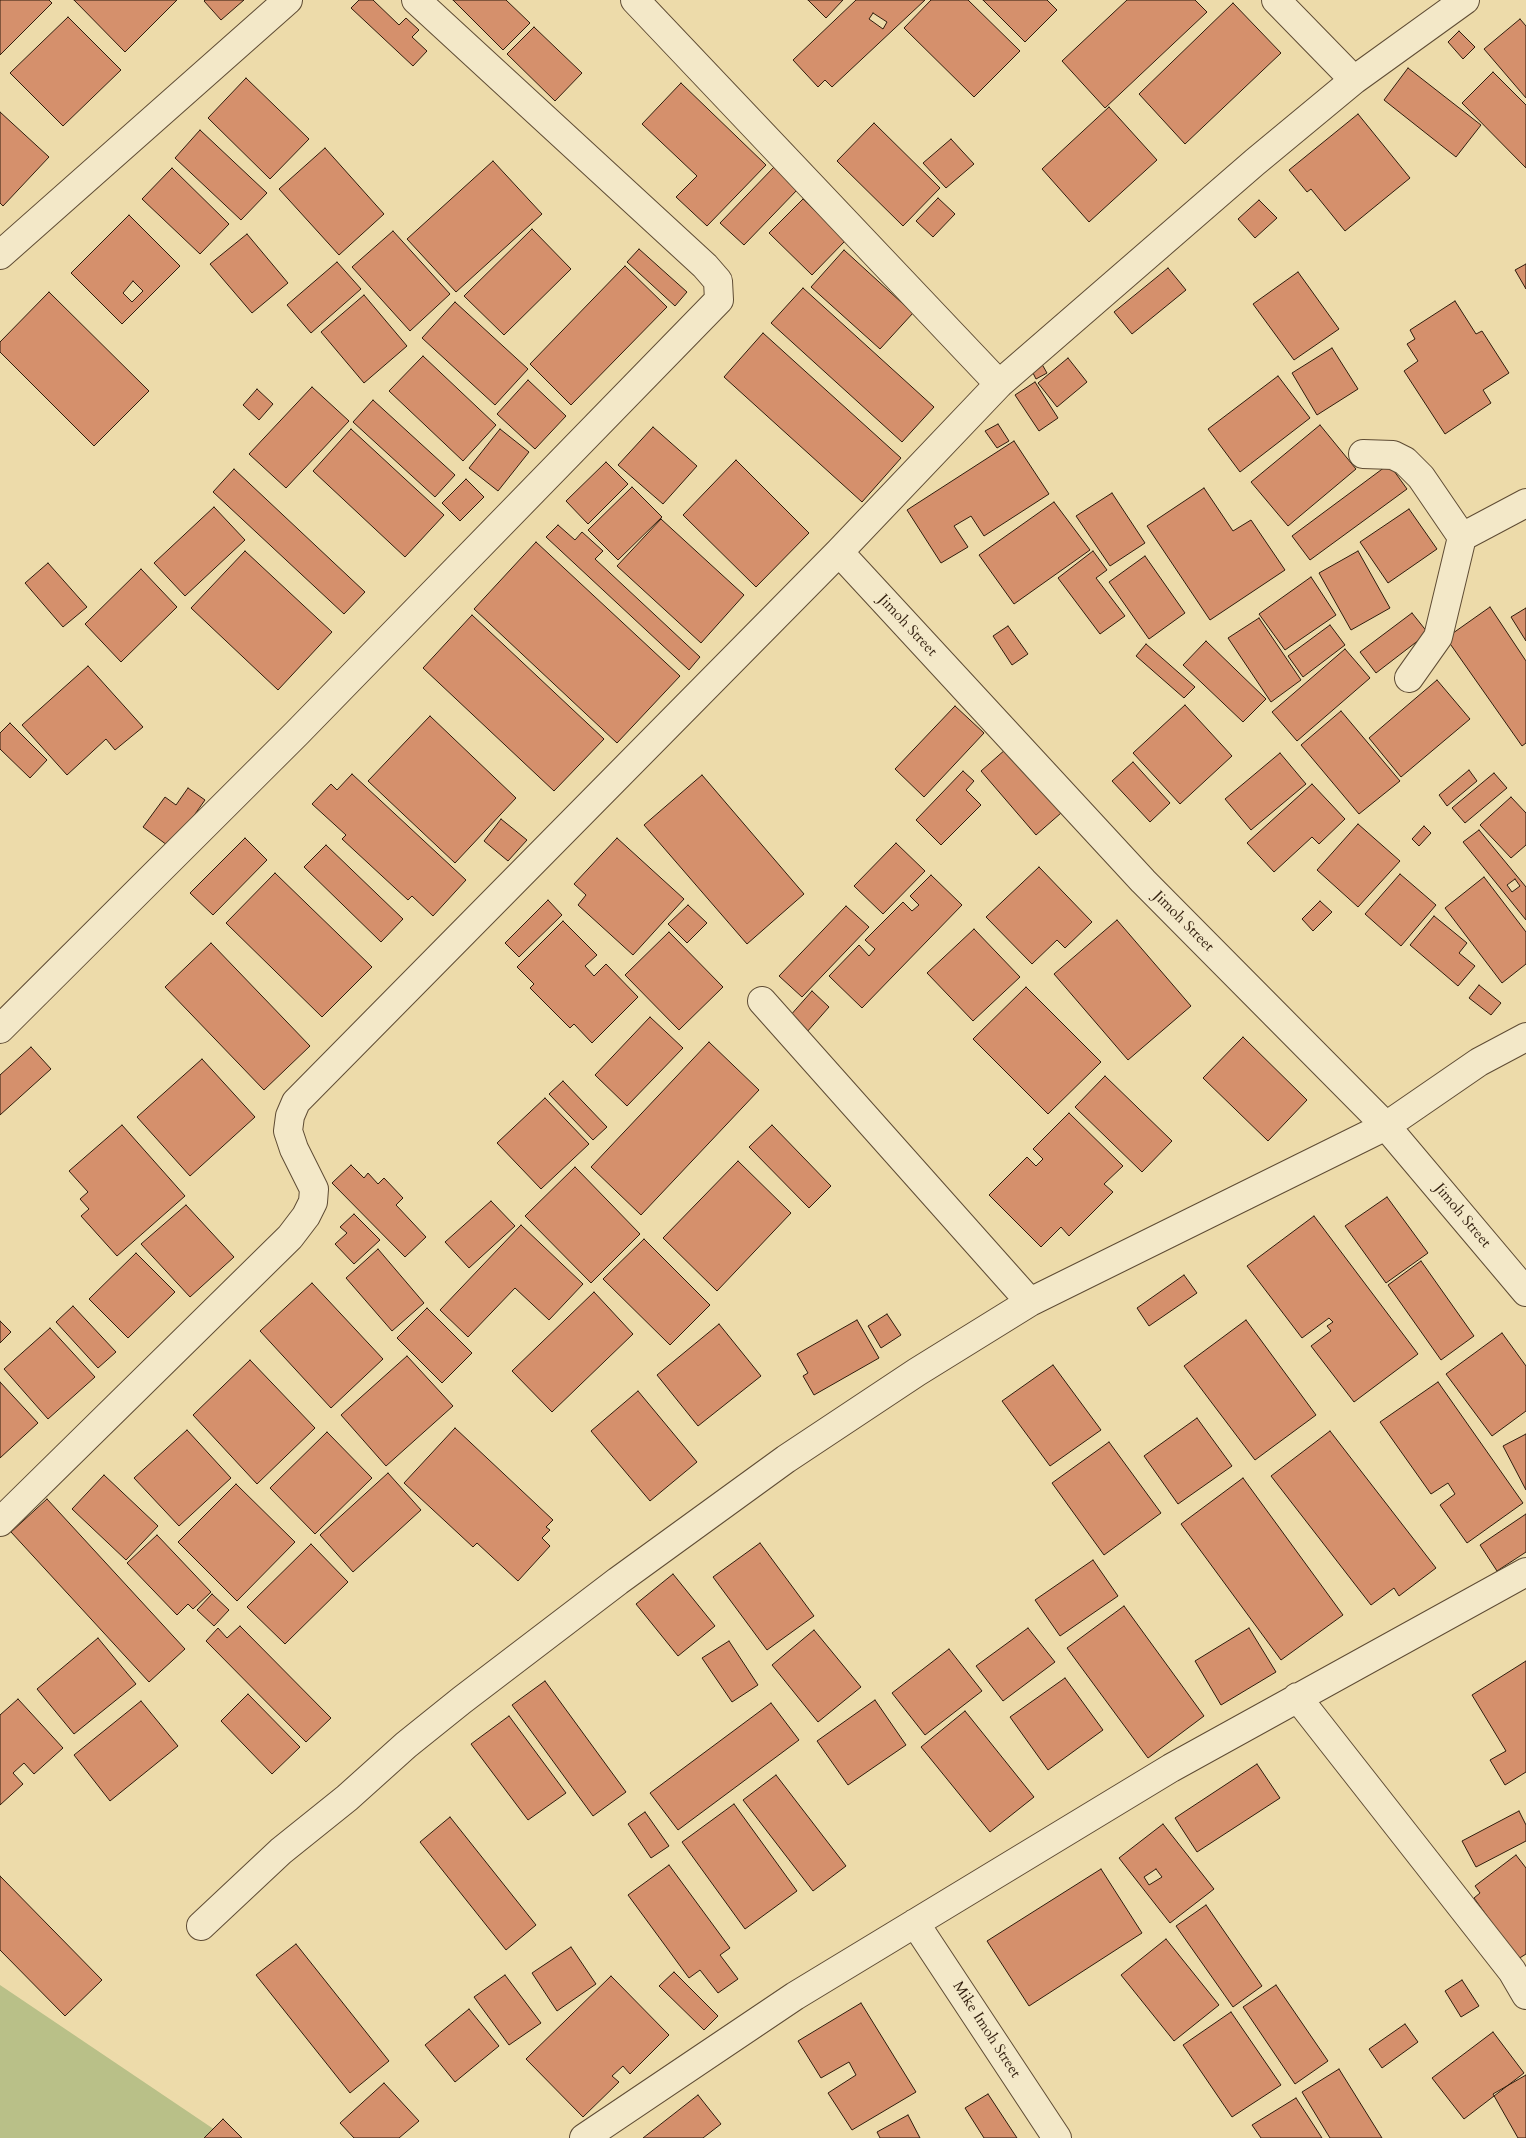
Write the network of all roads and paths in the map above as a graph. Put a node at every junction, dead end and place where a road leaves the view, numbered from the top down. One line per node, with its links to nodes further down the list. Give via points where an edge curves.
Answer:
1 (288, 0): 7 (street)
2 (416, 0): 15 (street, via 705,266 718,281 719,300 297,733)
3 (635, 0): 8 (street)
4 (1276, 0): 6 (street)
5 (1465, 0): 6 (street)
6 (1354, 80): 8 (street)
7 (0, 255)
8 (1000, 384): 12 (street)
9 (1363, 454): 11 (street, via 1393,455 1405,461 1421,477)
10 (1526, 503): 11 (street)
11 (1462, 537): 13 (street, via 1438,637)
12 (839, 552): 17 (street, Jimoh Street, via 1143,881); 20 (street, via 296,1102 288,1131 314,1189 313,1202 306,1216 290,1237)
13 (1409, 678)
14 (762, 1002): 19 (street)
15 (0, 1029)
16 (1526, 1037): 17 (street, via 1480,1062)
17 (1386, 1126): 18 (street, Jimoh Street); 19 (street)
18 (1526, 1292)
19 (1030, 1302): 24 (street, via 786,1459 610,1587 406,1745 348,1798 281,1851)
20 (0, 1522)
21 (1526, 1572): 22 (street)
22 (1297, 1697): 23 (street, via 1171,1768); 25 (street, via 1512,1971)
23 (915, 1923): 26 (street, via 795,1996); 27 (street, Mike Imoh Street)
24 (201, 1926)
25 (1526, 1995)
26 (584, 2138)
27 (1057, 2138)

